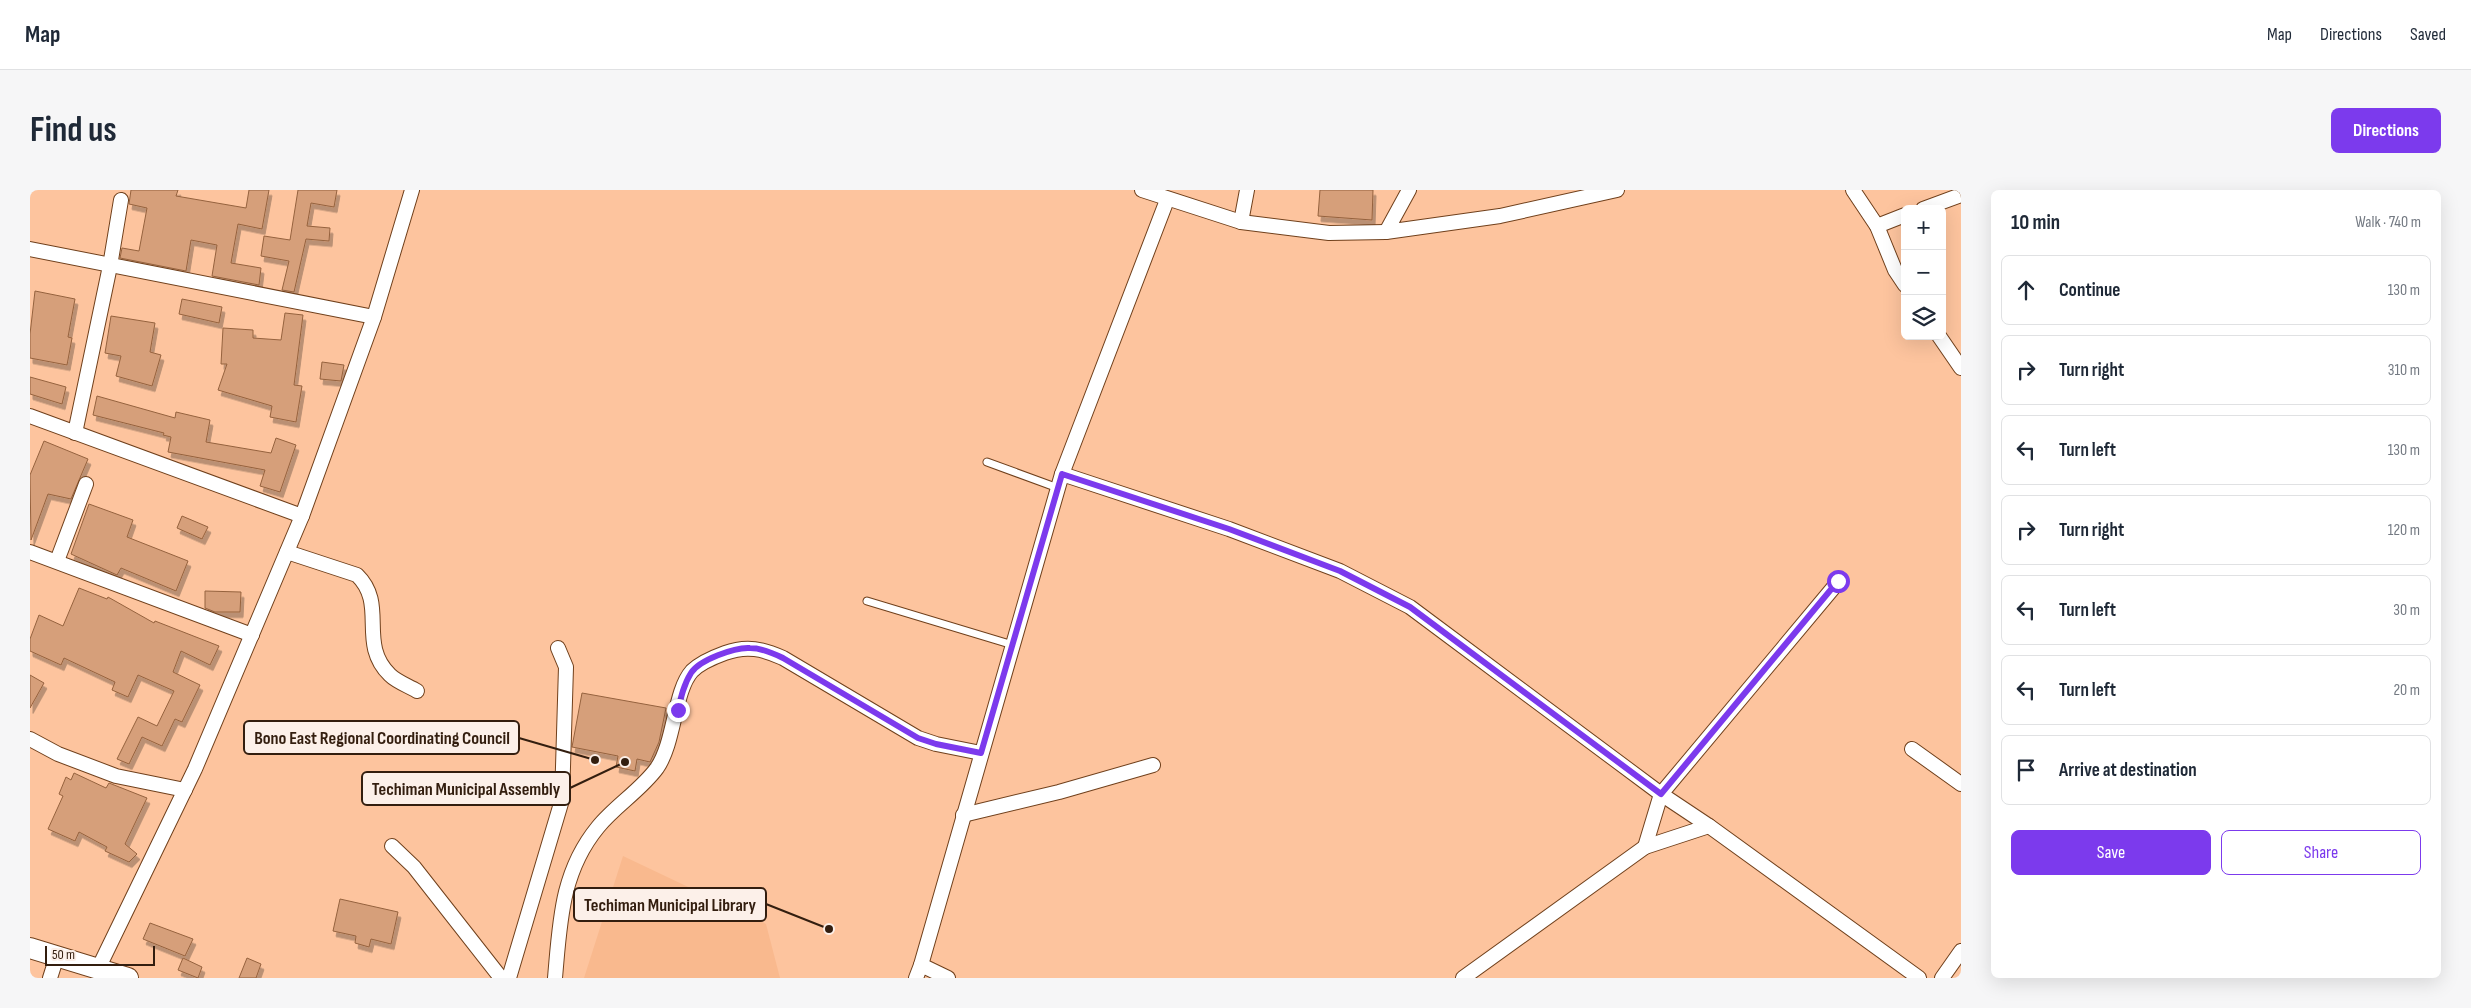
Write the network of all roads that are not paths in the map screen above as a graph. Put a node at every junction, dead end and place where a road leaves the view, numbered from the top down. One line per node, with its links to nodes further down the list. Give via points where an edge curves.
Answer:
1 (412, 190): 18 (street)
2 (1142, 190): 9 (street)
3 (1247, 190): 12 (street)
4 (1409, 190): 14 (street)
5 (1617, 190): 14 (street, via 1500,216)
6 (1853, 190): 13 (street)
7 (1961, 195): 10 (street)
8 (121, 200): 16 (street)
9 (1167, 200): 12 (street); 24 (street)
10 (1934, 205)
11 (1901, 217): 13 (street)
12 (1241, 222): 14 (street, via 1329,233)
13 (1877, 226): 17 (street)
14 (1386, 232)
15 (30, 250): 16 (street)
16 (110, 266): 18 (street); 22 (street)
17 (1901, 279)
18 (374, 317): 26 (street)
19 (1942, 340): 20 (street)
20 (1961, 368)
21 (30, 416): 22 (street)
22 (75, 433): 26 (street)
23 (986, 462): 24 (lane)
24 (1060, 481): 33 (street); 42 (street, via 1229,529 1340,571 1410,607)
25 (86, 484): 29 (street)
26 (302, 516): 27 (street)
27 (287, 552): 32 (street); 35 (street, via 357,575 365,582 371,592 373,644 380,662 391,676)
28 (30, 554): 29 (street)
29 (57, 561): 32 (street)
30 (1838, 581): 42 (street)
31 (867, 601): 33 (lane)
32 (252, 635): 41 (street)
33 (1013, 645): 38 (street)
34 (558, 648): 55 (street, via 566,667 562,800)
35 (417, 691)
36 (30, 739): 41 (street, via 58,754 116,776)
37 (1912, 749): 40 (street)
38 (981, 753): 43 (street); 56 (street, via 918,738 765,650 750,648 713,658 692,672 682,691 666,753 656,769 598,826 577,856 567,881)
39 (1153, 765): 43 (street)
40 (1961, 784)
41 (185, 790): 51 (street)
42 (1661, 794): 44 (street); 46 (street)
43 (963, 815): 50 (street)
44 (1709, 826): 46 (street); 60 (street)
45 (392, 846): 54 (street, via 414,867)
46 (1645, 846): 59 (street)
47 (30, 948): 49 (main road)
48 (1961, 952): 61 (street)
49 (57, 956): 51 (main road); 52 (street)
50 (921, 964): 57 (street); 58 (street)
51 (98, 969): 53 (main road)
52 (50, 978)
53 (128, 978)
54 (501, 978)
55 (509, 978)
56 (555, 978)
57 (916, 978)
58 (948, 978)
59 (1463, 978)
60 (1919, 978)
61 (1942, 978)

